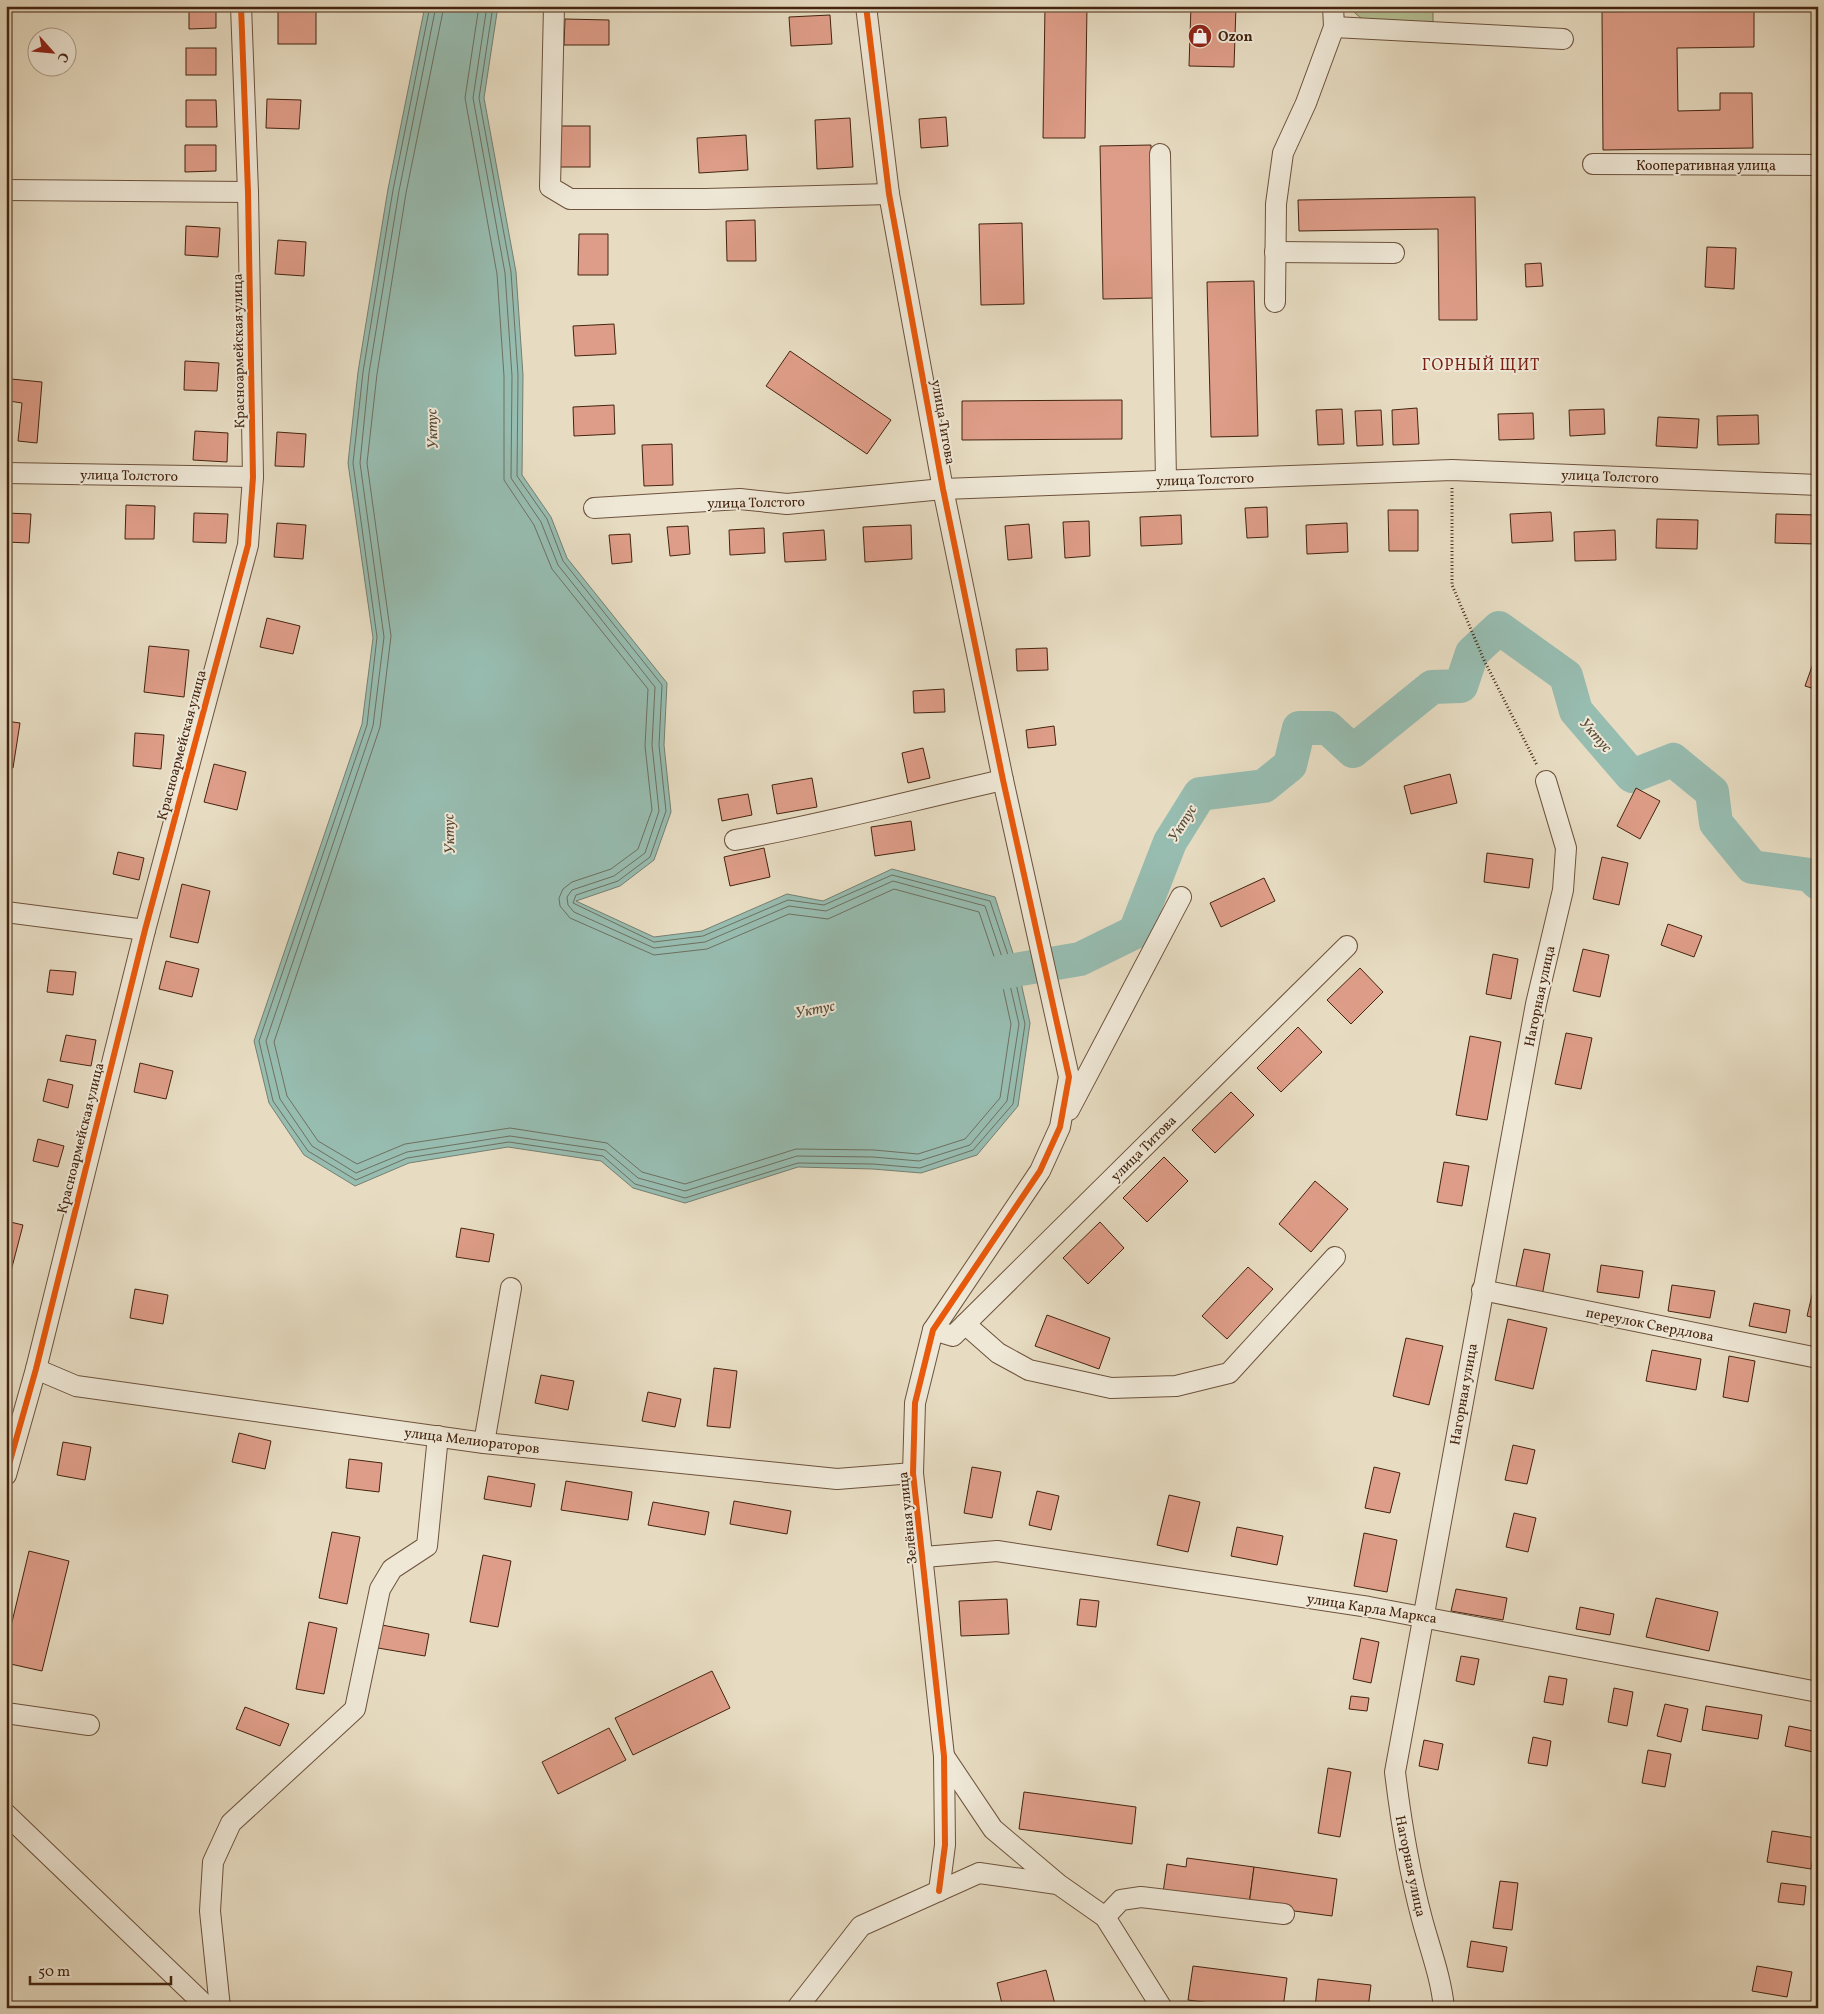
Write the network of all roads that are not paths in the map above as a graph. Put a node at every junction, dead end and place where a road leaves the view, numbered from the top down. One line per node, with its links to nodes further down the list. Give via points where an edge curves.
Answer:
1 (241, 6): 11 (street, Красноармейская улица)
2 (554, 6): 12 (street, via 550,187 570,199)
3 (866, 6): 12 (street, улица Титова)
4 (1333, 6): 5 (street)
5 (1334, 27): 6 (street); 13 (street, via 1306,103 1283,153 1276,204)
6 (1563, 39)
7 (1160, 154): 18 (street)
8 (1593, 164): 9 (street, Кооперативная улица)
9 (1818, 165)
10 (6, 190): 11 (street)
11 (248, 192): 17 (street, Красноармейская улица)
12 (889, 194): 20 (street, улица Титова)
13 (1275, 252): 14 (street); 15 (street)
14 (1394, 252)
15 (1275, 302)
16 (6, 473): 17 (street, улица Толстого)
17 (253, 476): 27 (street, Красноармейская улица, via 248,544)
18 (1166, 480): 19 (street, улица Толстого, via 1452,470); 20 (street, улица Толстого)
19 (1818, 485)
20 (943, 489): 21 (street, улица Толстого, via 787,504 740,499); 22 (street, улица Титова)
21 (594, 508)
22 (1002, 780): 24 (street, via 798,829); 29 (street, улица Титова)
23 (1546, 781): 33 (street, Нагорная улица, via 1566,848 1563,890 1536,1004)
24 (735, 840)
25 (1181, 897): 30 (street)
26 (6, 912): 27 (street)
27 (145, 930): 37 (street, Красноармейская улица)
28 (1347, 946): 34 (street, улица Титова)
29 (1069, 1077): 30 (street, Зелёная улица)
30 (1060, 1127): 35 (street, Зелёная улица, via 1040,1171)
31 (1335, 1257): 34 (street, via 1229,1373 1176,1386 1110,1388 1029,1370 998,1353)
32 (511, 1288): 39 (street)
33 (1482, 1290): 36 (street, переулок Свердлова); 43 (street, Нагорная улица)
34 (965, 1324): 35 (street, улица Титова, via 952,1336)
35 (933, 1330): 40 (street, Зелёная улица, via 916,1403)
36 (1818, 1358)
37 (36, 1369): 38 (street, улица Мелиораторов, via 76,1386); 41 (street, Красноармейская улица)
38 (438, 1436): 39 (street, улица Мелиораторов); 54 (street, via 427,1546 392,1568 380,1589 355,1709 231,1823 213,1862 210,1911)
39 (484, 1443): 40 (street, улица Мелиораторов, via 837,1479)
40 (913, 1473): 42 (street, Зелёная улица)
41 (6, 1475)
42 (924, 1557): 43 (street, улица Карла Маркса, via 997,1551); 47 (street, Зелёная улица)
43 (1423, 1616): 44 (street, улица Карла Маркса); 57 (street, Нагорная улица, via 1395,1772 1402,1836 1442,1986)
44 (1818, 1692)
45 (6, 1713): 46 (street)
46 (89, 1725)
47 (944, 1756): 49 (street, via 993,1829); 50 (street, Зелёная улица, via 945,1845)
48 (6, 1814): 53 (street)
49 (1058, 1884): 50 (street, via 980,1872); 52 (street)
50 (939, 1890): 55 (street, via 861,1926)
51 (1284, 1914): 52 (street, via 1141,1897 1121,1900)
52 (1105, 1917): 56 (street)
53 (208, 2008)
54 (220, 2008)
55 (796, 2008)
56 (1162, 2008)
57 (1444, 2008)

